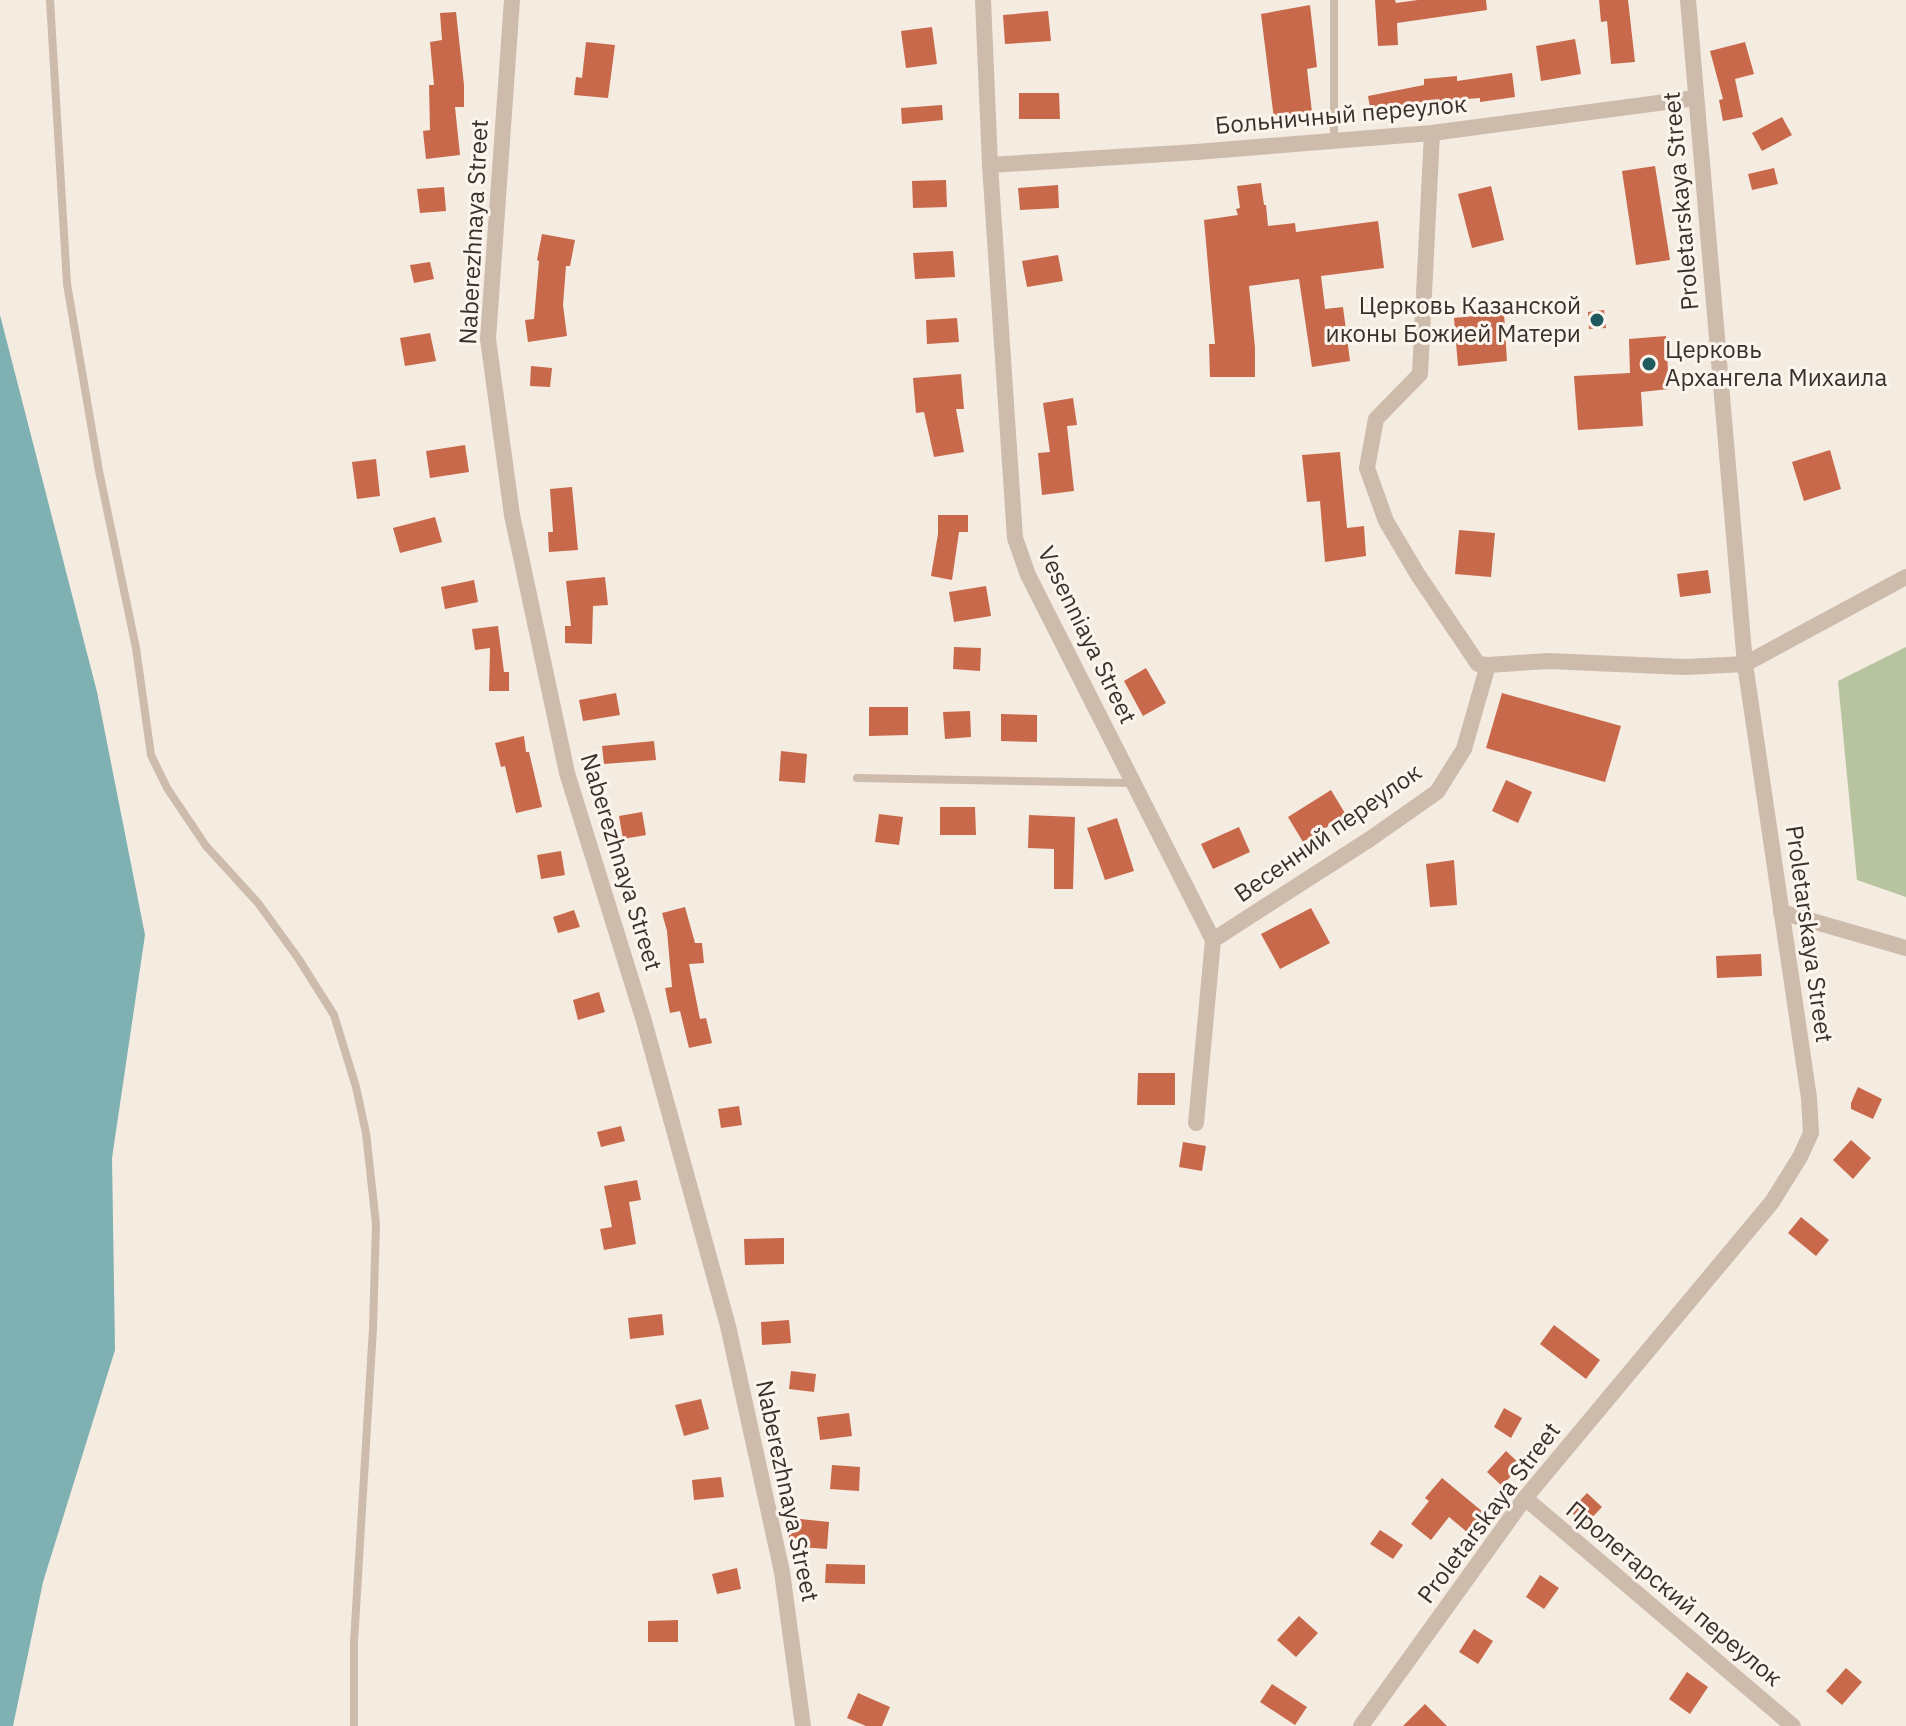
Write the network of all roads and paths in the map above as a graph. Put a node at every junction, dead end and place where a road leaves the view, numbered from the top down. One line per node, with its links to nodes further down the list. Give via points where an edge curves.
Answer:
1 (50, 0): 20 (lane, via 67,284 136,648 151,755 206,846 258,903 334,1015 366,1133 376,1224)
2 (512, 0): 21 (street, Naberezhnaya Street, via 488,339 512,515 567,773 644,1021 728,1326 782,1572)
3 (983, 0): 9 (street, Vesenniaya Street)
4 (1334, 0): 8 (lane)
5 (1688, 0): 6 (street, Proletarskaya Street)
6 (1696, 98): 7 (street, Больничный переулок); 11 (street, Proletarskaya Street)
7 (1432, 133): 8 (street, Больничный переулок); 12 (street, via 1420,374 1376,419 1367,468 1386,521 1418,575 1478,664)
8 (1334, 141): 9 (street, Больничный переулок)
9 (990, 165): 14 (street, Vesenniaya Street, via 1015,538 1028,575)
10 (1906, 577): 11 (street)
11 (1745, 664): 12 (street); 15 (street, Proletarskaya Street)
12 (1488, 665): 16 (street, Весенний переулок, via 1464,749 1437,792)
13 (857, 778): 14 (lane)
14 (1133, 783): 16 (street, Vesenniaya Street)
15 (1781, 912): 17 (street); 19 (street, Proletarskaya Street, via 1811,1133 1772,1202)
16 (1213, 940): 18 (street)
17 (1906, 948)
18 (1196, 1123)
19 (1525, 1498): 22 (street, Proletarskaya Street); 23 (street, Пролетарский переулок)
20 (354, 1726)
21 (803, 1726)
22 (1361, 1726)
23 (1793, 1726)

